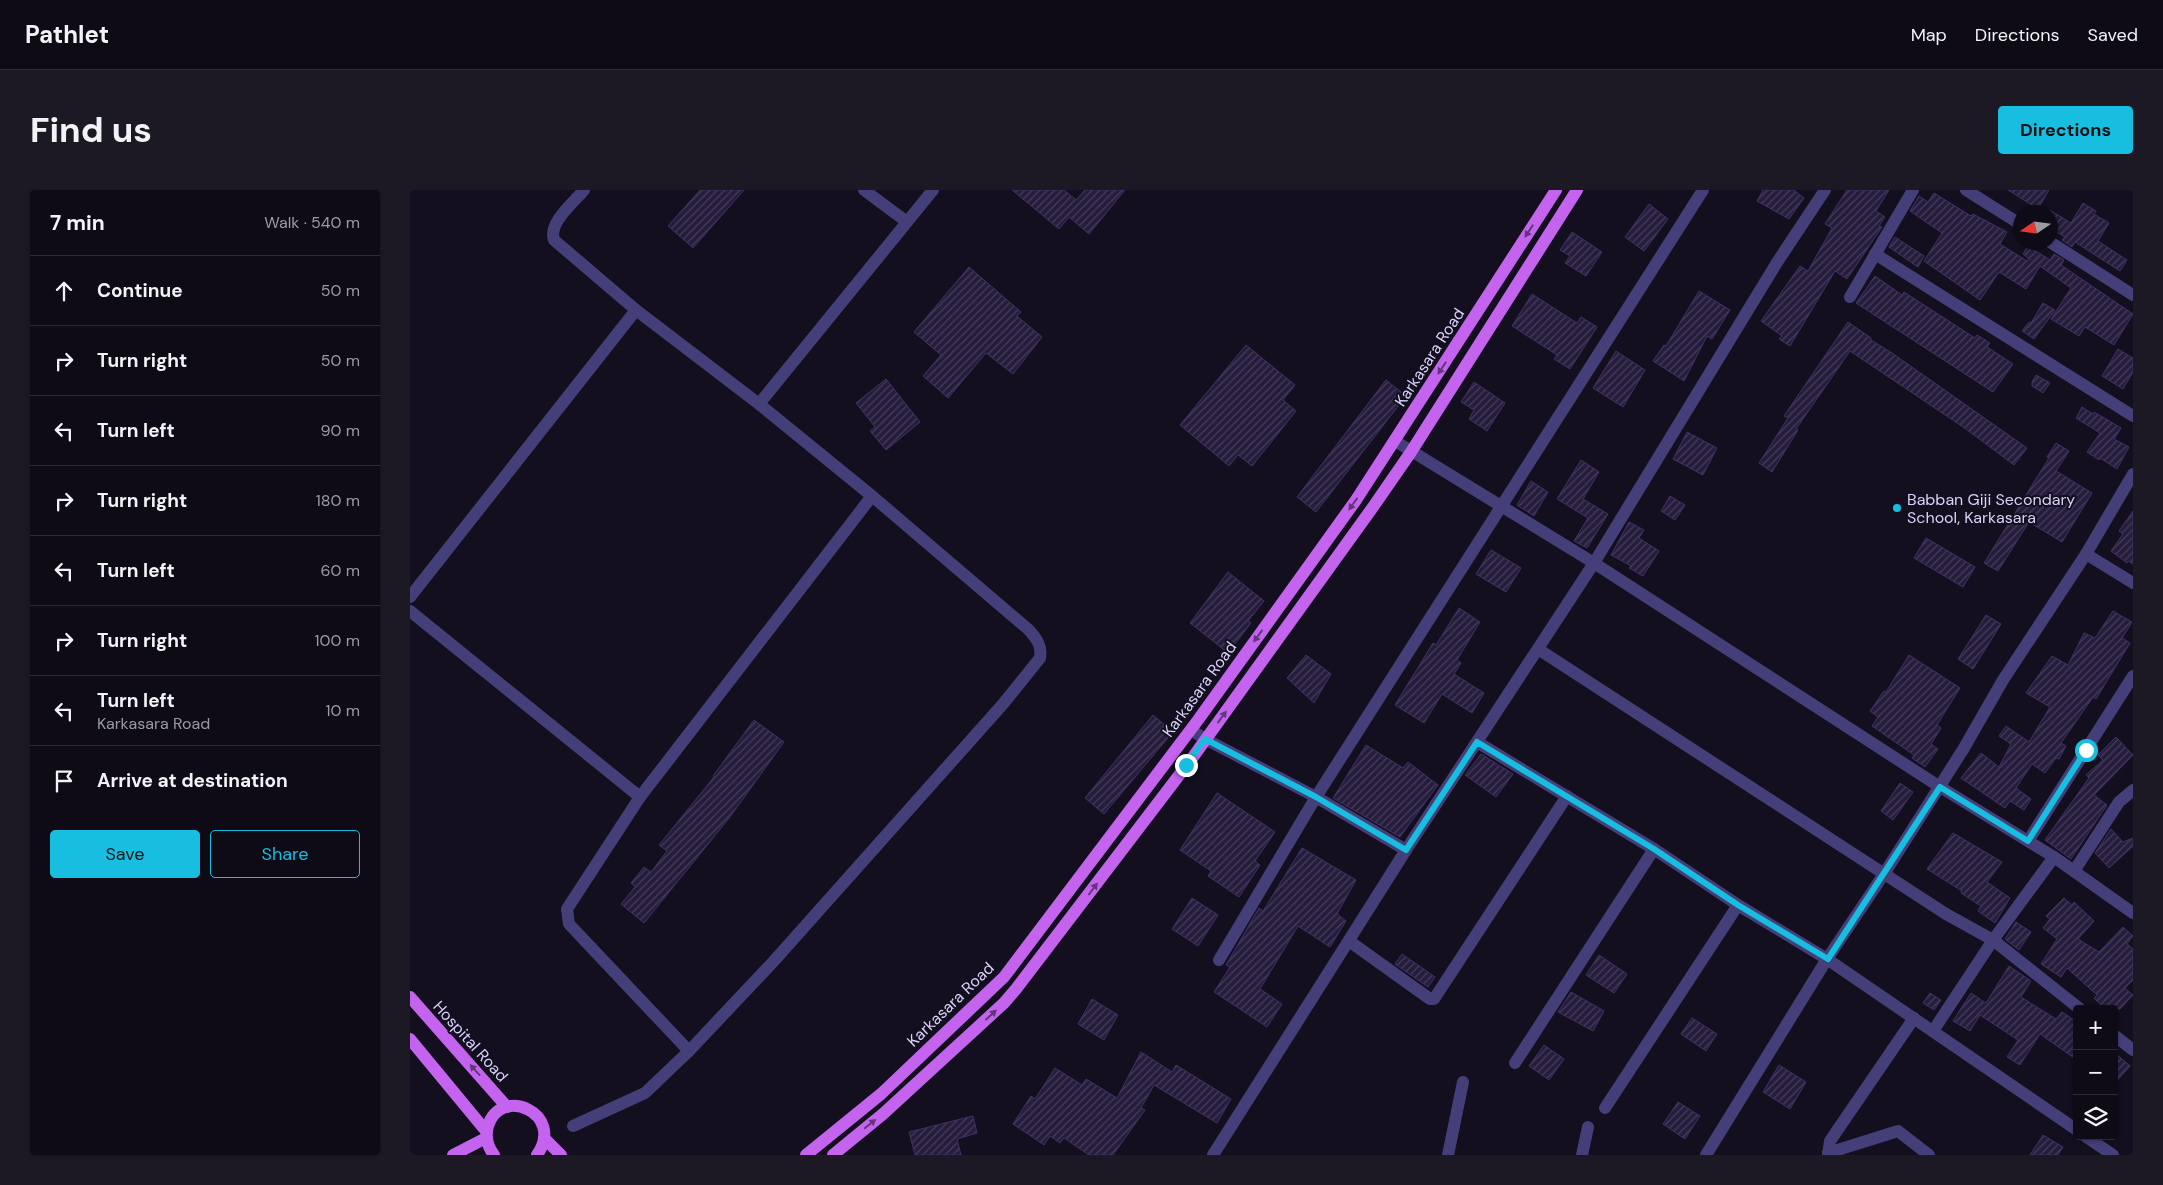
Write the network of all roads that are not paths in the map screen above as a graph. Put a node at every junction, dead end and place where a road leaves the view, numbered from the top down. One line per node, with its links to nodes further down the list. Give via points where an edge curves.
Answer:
1 (584, 190): 16 (street, via 554,226 554,240)
2 (864, 190): 11 (street)
3 (933, 190): 11 (street)
4 (1556, 190): 19 (main road, Karkasara Road, one-way to 19)
5 (1577, 190): 20 (main road)
6 (1703, 190): 23 (street)
7 (1825, 190): 25 (street, via 1776,264)
8 (1914, 190): 13 (street)
9 (1966, 190): 10 (street)
10 (2013, 220)
11 (907, 222): 17 (street)
12 (2058, 247): 14 (street)
13 (1875, 254): 15 (street); 18 (street)
14 (2133, 295)
15 (1850, 297)
16 (636, 310): 17 (street); 27 (street)
17 (759, 404): 22 (street)
18 (2133, 416)
19 (1395, 441): 20 (street); 31 (main road, Karkasara Road, one-way to 31)
20 (1411, 452): 23 (street); 32 (main road, one-way to 20)
21 (2133, 474): 24 (street)
22 (872, 496): 37 (street); 58 (street, via 1029,630 1039,643 1040,658 1003,704 786,947)
23 (1502, 506): 25 (street); 38 (street)
24 (2086, 554): 26 (street); 34 (street, via 2003,680)
25 (1594, 563): 29 (street); 34 (street)
26 (2133, 583)
27 (410, 597)
28 (410, 611): 37 (street)
29 (1538, 649): 33 (street); 44 (street)
30 (2133, 676): 39 (street)
31 (1190, 730): 32 (street); 74 (main road, Karkasara Road, via 1004,977 881,1094)
32 (1205, 739): 38 (street); 75 (main road, one-way to 32, via 883,1114 1004,1003)
33 (1477, 742): 36 (street); 41 (street)
34 (1940, 787): 39 (street); 44 (street)
35 (2133, 790): 43 (street, via 2119,802)
36 (1566, 796): 40 (street); 48 (street, via 1434,998 1430,999)
37 (640, 797): 58 (street, via 570,902 567,917 569,924)
38 (1316, 797): 41 (street); 50 (street)
39 (2028, 841): 42 (street)
40 (1654, 849): 45 (street); 59 (street)
41 (1406, 850): 48 (street)
42 (2054, 857): 43 (street); 47 (street)
43 (2074, 870): 46 (street)
44 (1884, 874): 47 (street); 49 (street)
45 (1738, 905): 49 (street); 62 (street)
46 (2133, 913)
47 (1993, 940): 52 (street); 54 (street)
48 (1349, 941): 76 (street)
49 (1828, 959): 53 (street); 79 (street)
50 (1219, 960)
51 (410, 997): 61 (main road, Hospital Road, one-way to 51)
52 (2075, 1005)
53 (1914, 1018): 54 (street); 69 (street, via 1830,1140)
54 (1933, 1032): 65 (street)
55 (410, 1039): 66 (main road)
56 (2118, 1039): 57 (street)
57 (2133, 1050)
58 (689, 1051): 63 (street, via 645,1093)
59 (1515, 1063)
60 (1463, 1082): 77 (street)
61 (507, 1107): 66 (main road, via 493,1116); 67 (main road, via 524,1107 538,1116)
62 (1605, 1108)
63 (573, 1126)
64 (1588, 1127): 78 (street)
65 (2073, 1127)
66 (486, 1134): 70 (main road); 71 (main road, via 488,1147)
67 (545, 1140): 72 (main road); 73 (main road)
68 (2092, 1140): 81 (street)
69 (1828, 1154): 80 (street, via 1898,1132)
70 (453, 1155)
71 (494, 1155)
72 (537, 1155)
73 (561, 1155)
74 (806, 1155)
75 (833, 1155)
76 (1213, 1155)
77 (1448, 1155)
78 (1582, 1155)
79 (1706, 1155)
80 (1928, 1155)
81 (2113, 1155)

